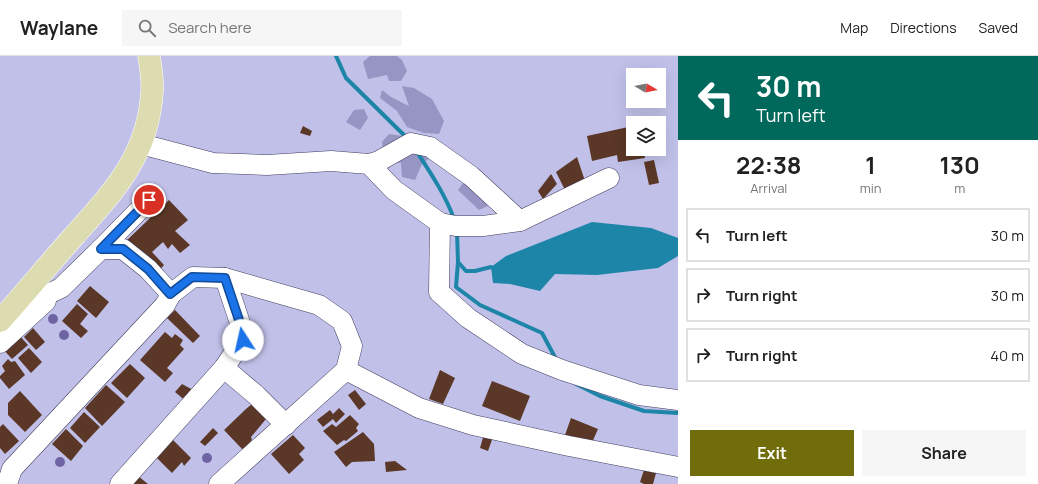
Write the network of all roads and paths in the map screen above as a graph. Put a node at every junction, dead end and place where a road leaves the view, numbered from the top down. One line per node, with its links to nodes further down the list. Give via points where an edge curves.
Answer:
1 (149, 56): 2 (main road, via 152,92 150,112)
2 (141, 144): 3 (street, via 213,163 267,165 331,161); 12 (main road, via 124,176 109,195)
3 (369, 164): 6 (street, via 411,143 430,147 471,176); 7 (street, via 394,190)
4 (609, 178): 6 (street)
5 (149, 200): 8 (street)
6 (520, 221): 7 (street, via 483,226)
7 (440, 223): 16 (street, via 439,292 468,318 522,354 562,370 639,395)
8 (101, 249): 10 (street); 11 (street, via 123,249 148,269)
9 (225, 278): 11 (street, via 192,277); 14 (street, via 243,340); 15 (street, via 319,305 342,321 352,346)
10 (61, 288): 12 (street); 13 (street)
11 (170, 294): 19 (street, via 164,305)
12 (3, 317)
13 (0, 343)
14 (224, 368): 17 (street); 20 (street)
15 (346, 370): 17 (street); 18 (street, via 419,408 473,425)
16 (678, 400)
17 (286, 425): 21 (street)
18 (678, 467)
19 (6, 479)
20 (120, 484)
21 (219, 484)

